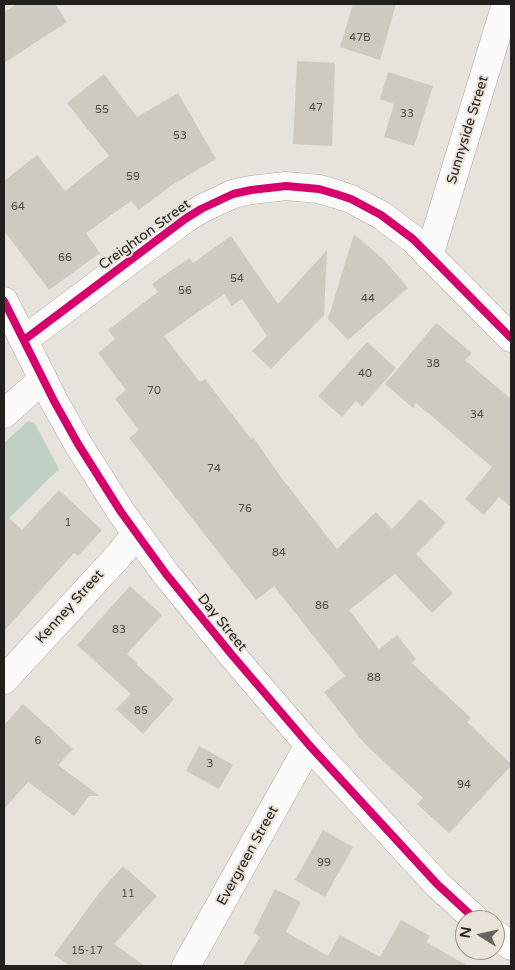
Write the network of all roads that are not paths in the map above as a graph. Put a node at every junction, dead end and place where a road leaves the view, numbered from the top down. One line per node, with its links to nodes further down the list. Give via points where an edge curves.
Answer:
1 (506, 4): 2 (street, Sunnyside Street)
2 (429, 256): 4 (street, Creighton Street); 5 (street, Creighton Street, via 413,239 381,215 344,196 302,187 251,190 218,200 185,219)
3 (4, 301): 5 (street, Day Street)
4 (511, 338)
5 (24, 340): 6 (street, Day Street)
6 (44, 379): 7 (street); 8 (street, Day Street, via 78,444)
7 (4, 414)
8 (136, 533): 9 (street, Kenney Street); 10 (street, Day Street, via 232,655)
9 (4, 680)
10 (309, 745): 11 (street, Day Street, via 436,884); 12 (street, Evergreen Street)
11 (465, 910)
12 (186, 966)

